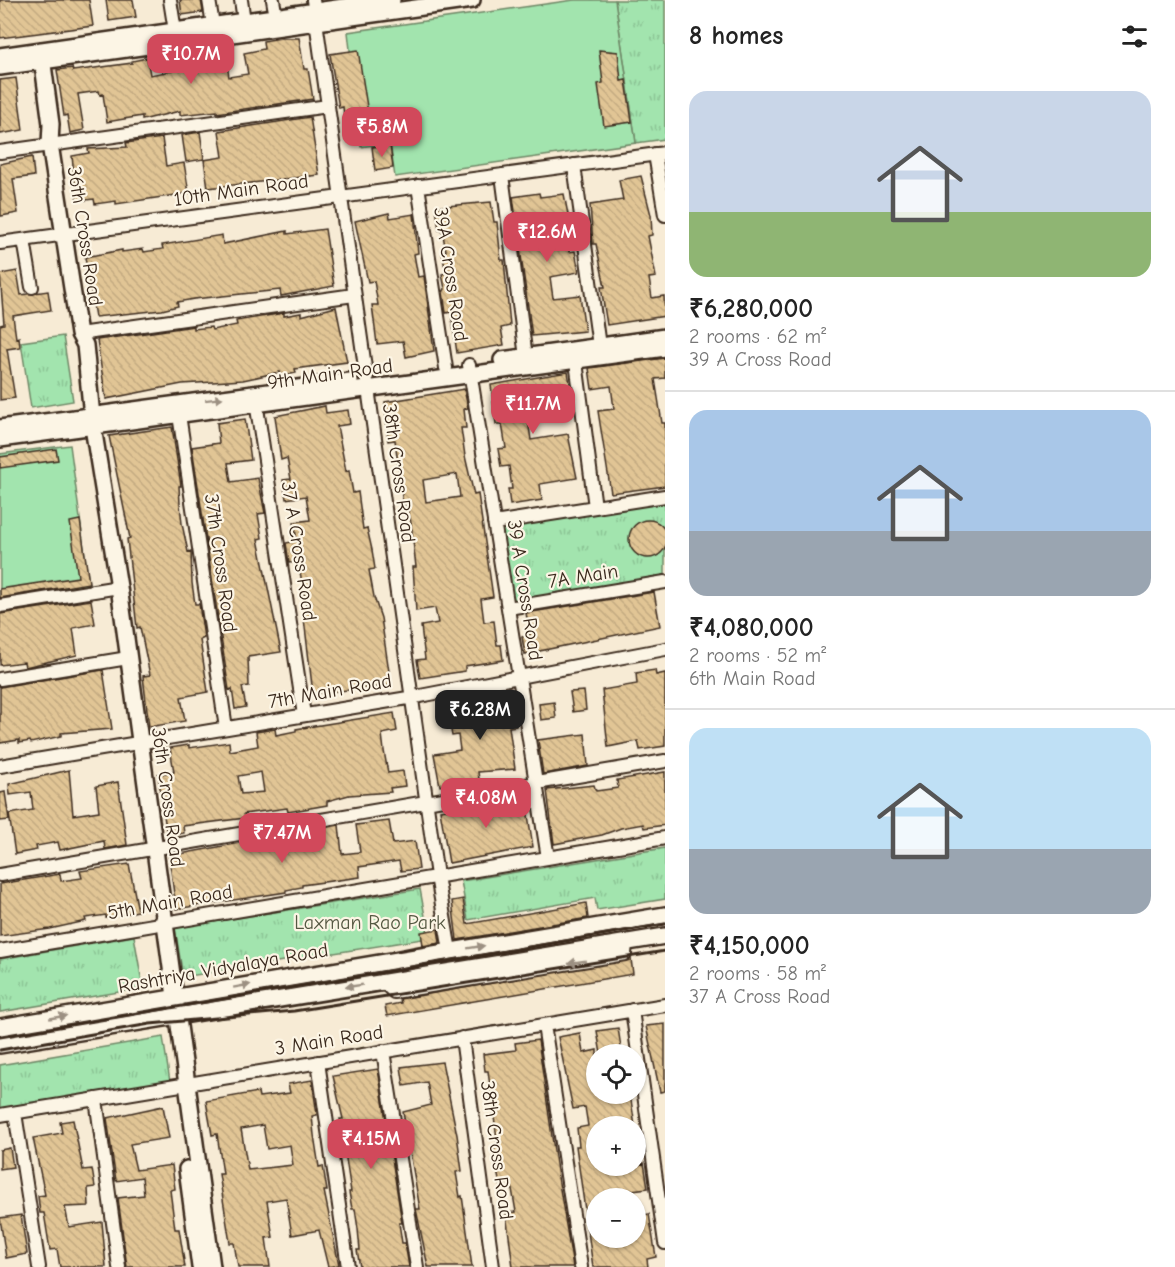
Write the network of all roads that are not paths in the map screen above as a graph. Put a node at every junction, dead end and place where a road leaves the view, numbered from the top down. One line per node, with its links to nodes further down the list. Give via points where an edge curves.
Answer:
1 (171, 0): 11 (street)
2 (209, 0): 10 (street)
3 (242, 0): 9 (street)
4 (273, 0): 8 (street)
5 (392, 0): 7 (main road)
6 (472, 0): 7 (main road)
7 (315, 11): 8 (main road); 13 (main road); 15 (street, 38th Cross Road)
8 (276, 17): 9 (main road)
9 (244, 21): 10 (main road)
10 (213, 26): 11 (main road)
11 (175, 31): 13 (main road)
12 (0, 56): 13 (main road)
13 (37, 57): 14 (main road); 16 (main road, 36th Cross Road, via 43,124)
14 (0, 67)
15 (328, 105): 16 (street); 22 (street, 38th Cross Road)
16 (50, 144): 17 (street); 24 (main road, 36th Cross Road)
17 (0, 152)
18 (660, 153): 19 (street, 10th Main Road); 23 (street)
19 (574, 165): 20 (street, 10th Main Road); 31 (street)
20 (502, 175): 21 (street, 10th Main Road); 34 (street)
21 (418, 186): 22 (street, 10th Main Road); 35 (street, 39A Cross Road)
22 (341, 196): 24 (street, 10th Main Road); 28 (street, 38th Cross Road)
23 (665, 215)
24 (64, 234): 25 (street, 10th Main Road); 29 (main road, 36th Cross Road)
25 (24, 240): 26 (street, 10th Main Road); 27 (street)
26 (0, 243)
27 (32, 287)
28 (354, 295): 29 (street); 37 (street, 38th Cross Road)
29 (79, 334): 40 (main road, 36th Cross Road, via 85,345)
30 (665, 337): 31 (main road, 9th Main Road)
31 (599, 346): 33 (main road, 9th Main Road)
32 (665, 348): 33 (main road, 9th Main Road)
33 (575, 355): 34 (main road, 9th Main Road); 36 (main road, 9th Main Road); 44 (street)
34 (525, 357): 36 (main road, 9th Main Road)
35 (446, 368): 36 (main road, 9th Main Road); 37 (main road, 9th Main Road)
36 (470, 370): 37 (main road, 9th Main Road); 45 (street, 39 A Cross Road)
37 (367, 384): 38 (main road, 9th Main Road); 54 (street, 38th Cross Road)
38 (256, 400): 39 (main road, 9th Main Road); 55 (street, 37 A Cross Road)
39 (178, 410): 40 (main road, 9th Main Road); 56 (street, 37th Cross Road)
40 (90, 421): 41 (main road, 9th Main Road); 42 (main road, 9th Main Road); 47 (main road, 36th Cross Road)
41 (0, 428)
42 (0, 439)
43 (665, 496): 44 (street)
44 (595, 507): 45 (street)
45 (494, 523): 49 (street, 39 A Cross Road)
46 (665, 582): 49 (street, 7A Main)
47 (114, 588): 48 (street); 51 (main road, 36th Cross Road)
48 (0, 606)
49 (508, 608): 52 (street, 39 A Cross Road)
50 (665, 649): 52 (street, 7th Main Road)
51 (124, 659): 53 (street); 57 (main road, 36th Cross Road)
52 (518, 675): 54 (street, 7th Main Road); 60 (street, 39 A Cross Road)
53 (0, 679)
54 (412, 697): 55 (street, 7th Main Road); 61 (street, 38th Cross Road)
55 (304, 715): 56 (street, 7th Main Road)
56 (226, 728): 57 (street, 7th Main Road)
57 (135, 743): 59 (street, 7th Main Road); 63 (main road, 36th Cross Road)
58 (665, 761): 60 (street)
59 (0, 766)
60 (536, 783): 61 (street); 64 (street, 39 A Cross Road)
61 (428, 801): 63 (street); 66 (street, 38th Cross Road)
62 (665, 838): 64 (street, 5th Main Road)
63 (149, 849): 65 (street); 68 (main road, 36th Cross Road)
64 (548, 858): 66 (street, 5th Main Road)
65 (0, 875)
66 (437, 876): 68 (street, 5th Main Road); 71 (street, 38th Cross Road)
67 (665, 915): 71 (main road, Rashtriya Vidyalaya Road, one-way to 67)
68 (159, 924): 70 (street, 5th Main Road); 72 (main road, 36th Cross Road)
69 (665, 936): 75 (main road, Rashtriya Vidyalaya Road, one-way to 75)
70 (0, 951)
71 (450, 951): 72 (main road, Rashtriya Vidyalaya Road, one-way to 71)
72 (169, 998): 75 (main road, 36th Cross Road); 77 (main road, Rashtriya Vidyalaya Road, one-way to 72)
73 (665, 1005): 74 (street, 3 Main Road)
74 (632, 1010): 76 (street, 3 Main Road); 86 (street)
75 (171, 1016): 79 (main road, Rashtriya Vidyalaya Road); 82 (main road, 36th Cross Road)
76 (544, 1025): 78 (street, 3 Main Road); 94 (street)
77 (0, 1027)
78 (462, 1038): 80 (street, 3 Main Road); 93 (street, 38th Cross Road)
79 (0, 1045)
80 (383, 1051): 81 (street, 3 Main Road); 92 (street)
81 (318, 1062): 82 (street, 3 Main Road); 91 (street)
82 (181, 1084): 83 (street, 3 Main Road); 89 (main road, 36th Cross Road); 90 (main road, 36th Cross Road)
83 (96, 1100): 84 (street, 3 Main Road); 88 (street)
84 (15, 1113): 85 (street, 3 Main Road); 87 (street)
85 (0, 1115)
86 (665, 1243)
87 (39, 1267)
88 (119, 1267)
89 (200, 1267)
90 (212, 1267)
91 (348, 1267)
92 (417, 1267)
93 (493, 1267)
94 (581, 1267)

